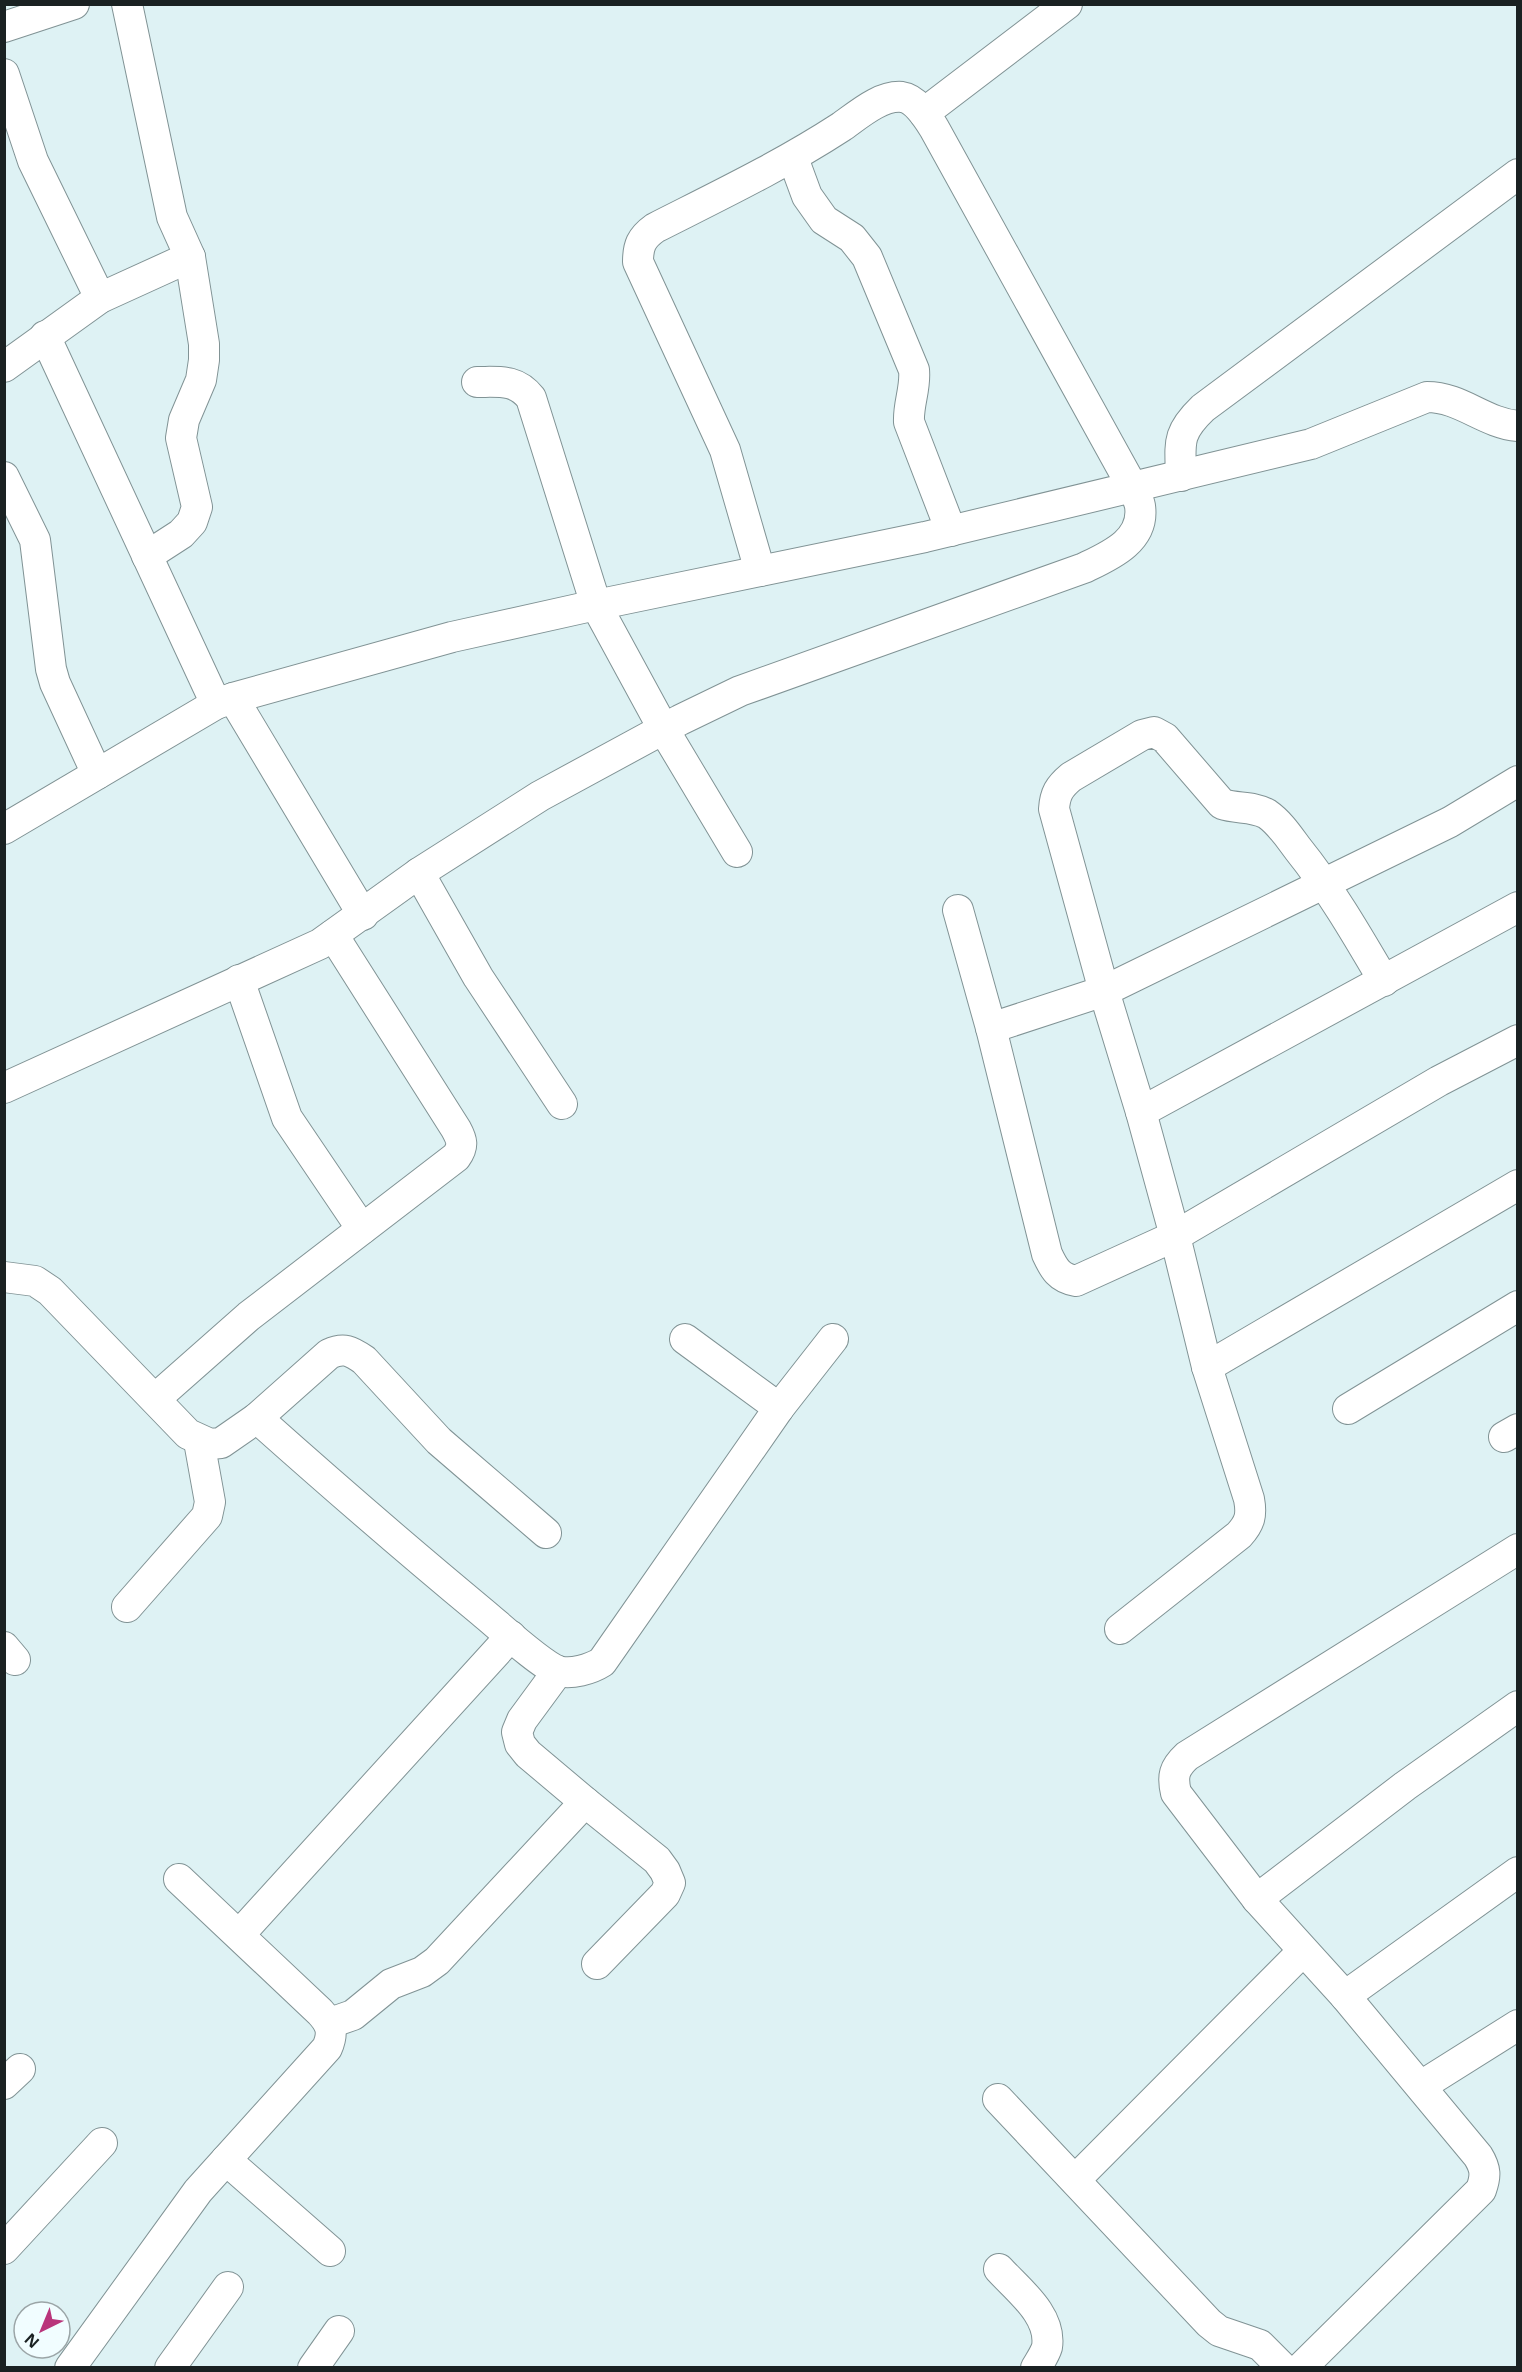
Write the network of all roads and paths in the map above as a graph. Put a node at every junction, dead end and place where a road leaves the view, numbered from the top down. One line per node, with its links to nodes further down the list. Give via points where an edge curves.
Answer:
1 (74, 4): 4 (street)
2 (127, 4): 9 (street, via 172,217)
3 (1067, 4): 6 (street)
4 (4, 27)
5 (4, 74): 10 (street, via 33,161)
6 (924, 113): 7 (street, via 902,97 883,100); 17 (street)
7 (793, 158): 18 (street, via 816,210 852,238 867,257 876,278 914,369 909,422); 20 (street, via 655,228 644,235 638,248 638,262 725,450)
8 (1518, 174): 15 (street, via 1203,408 1188,422 1180,441)
9 (190, 257): 10 (street); 19 (street, via 204,360 182,438 197,507 192,522 181,534)
10 (100, 298): 11 (street)
11 (45, 336): 12 (street); 19 (street)
12 (4, 367)
13 (477, 382): 21 (street, via 511,383 523,388 531,398)
14 (1517, 428): 15 (street, via 1444,397 1427,396 1311,444)
15 (1181, 476): 17 (street)
16 (4, 477): 24 (street, via 34,540 55,683)
17 (1133, 488): 18 (street); 23 (street, via 1140,506 1138,522 1120,550 1084,568 756,684)
18 (951, 531): 20 (street)
19 (147, 556): 22 (street)
20 (760, 571): 21 (street)
21 (596, 605): 22 (street, via 452,638); 23 (street)
22 (225, 701): 24 (street); 32 (street)
23 (664, 730): 27 (street); 28 (street, via 540,796)
24 (97, 774): 26 (street)
25 (1518, 781): 29 (street, via 1450,822)
26 (4, 829)
27 (737, 852)
28 (419, 873): 32 (street); 40 (street, via 478,977)
29 (1325, 883): 35 (street); 36 (street); 36 (street, via 1268,815 1256,808 1222,804 1165,738 1154,732 1142,735 1071,777 1055,795 1054,809)
30 (1518, 907): 35 (street)
31 (958, 909): 37 (street)
32 (363, 915): 33 (street)
33 (333, 935): 34 (street); 43 (street, via 461,1138 462,1149 456,1157)
34 (239, 980): 39 (street); 43 (street, via 287,1118)
35 (1384, 981): 41 (street)
36 (1104, 991): 37 (street); 41 (street)
37 (991, 1028): 44 (street, via 1053,1269 1064,1279 1076,1281)
38 (1518, 1040): 44 (street, via 1439,1081)
39 (4, 1088)
40 (562, 1104)
41 (1142, 1112): 44 (street)
42 (1518, 1185): 49 (street)
43 (362, 1229): 50 (street, via 249,1316)
44 (1175, 1236): 49 (street)
45 (4, 1277): 50 (street, via 35,1281 50,1291)
46 (1518, 1306): 52 (street)
47 (685, 1339): 51 (street)
48 (833, 1339): 51 (street)
49 (1207, 1367): 58 (street, via 1251,1514 1239,1535)
50 (154, 1399): 54 (street)
51 (779, 1408): 60 (street, via 602,1662 594,1667)
52 (1348, 1410)
53 (257, 1418): 54 (street, via 221,1443); 55 (street, via 329,1354 340,1349 352,1352 439,1441); 59 (street, via 365,1515)
54 (199, 1441): 57 (street, via 210,1502 207,1516)
55 (546, 1533)
56 (1518, 1549): 65 (street, via 1177,1765 1173,1779 1176,1793)
57 (127, 1607)
58 (1120, 1629)
59 (511, 1636): 60 (street); 66 (street)
60 (558, 1671): 62 (street, via 517,1732 528,1754)
61 (1518, 1706): 65 (street)
62 (585, 1802): 68 (street, via 657,1860 670,1883 665,1894); 70 (street, via 438,1961 391,1984 353,2015)
63 (1518, 1872): 69 (street)
64 (179, 1879): 66 (street)
65 (1257, 1899): 67 (street)
66 (239, 1935): 70 (street)
67 (1303, 1951): 69 (street); 76 (street)
68 (597, 1964)
69 (1345, 1996): 72 (street)
70 (330, 2023): 75 (street, via 332,2036 327,2048)
71 (1518, 2025): 72 (street)
72 (1421, 2086): 87 (street, via 1485,2168 1481,2190)
73 (998, 2099): 76 (street)
74 (102, 2143): 77 (street)
75 (226, 2160): 78 (street); 82 (street, via 187,2205)
76 (1075, 2180): 86 (street, via 1219,2331 1260,2345)
77 (4, 2249)
78 (330, 2251)
79 (999, 2269): 85 (street, via 1041,2316 1048,2332 1047,2349)
80 (228, 2287): 83 (street)
81 (339, 2331): 84 (street)
82 (70, 2367)
83 (170, 2367)
84 (313, 2367)
85 (1036, 2367)
86 (1283, 2367)
87 (1301, 2367)

